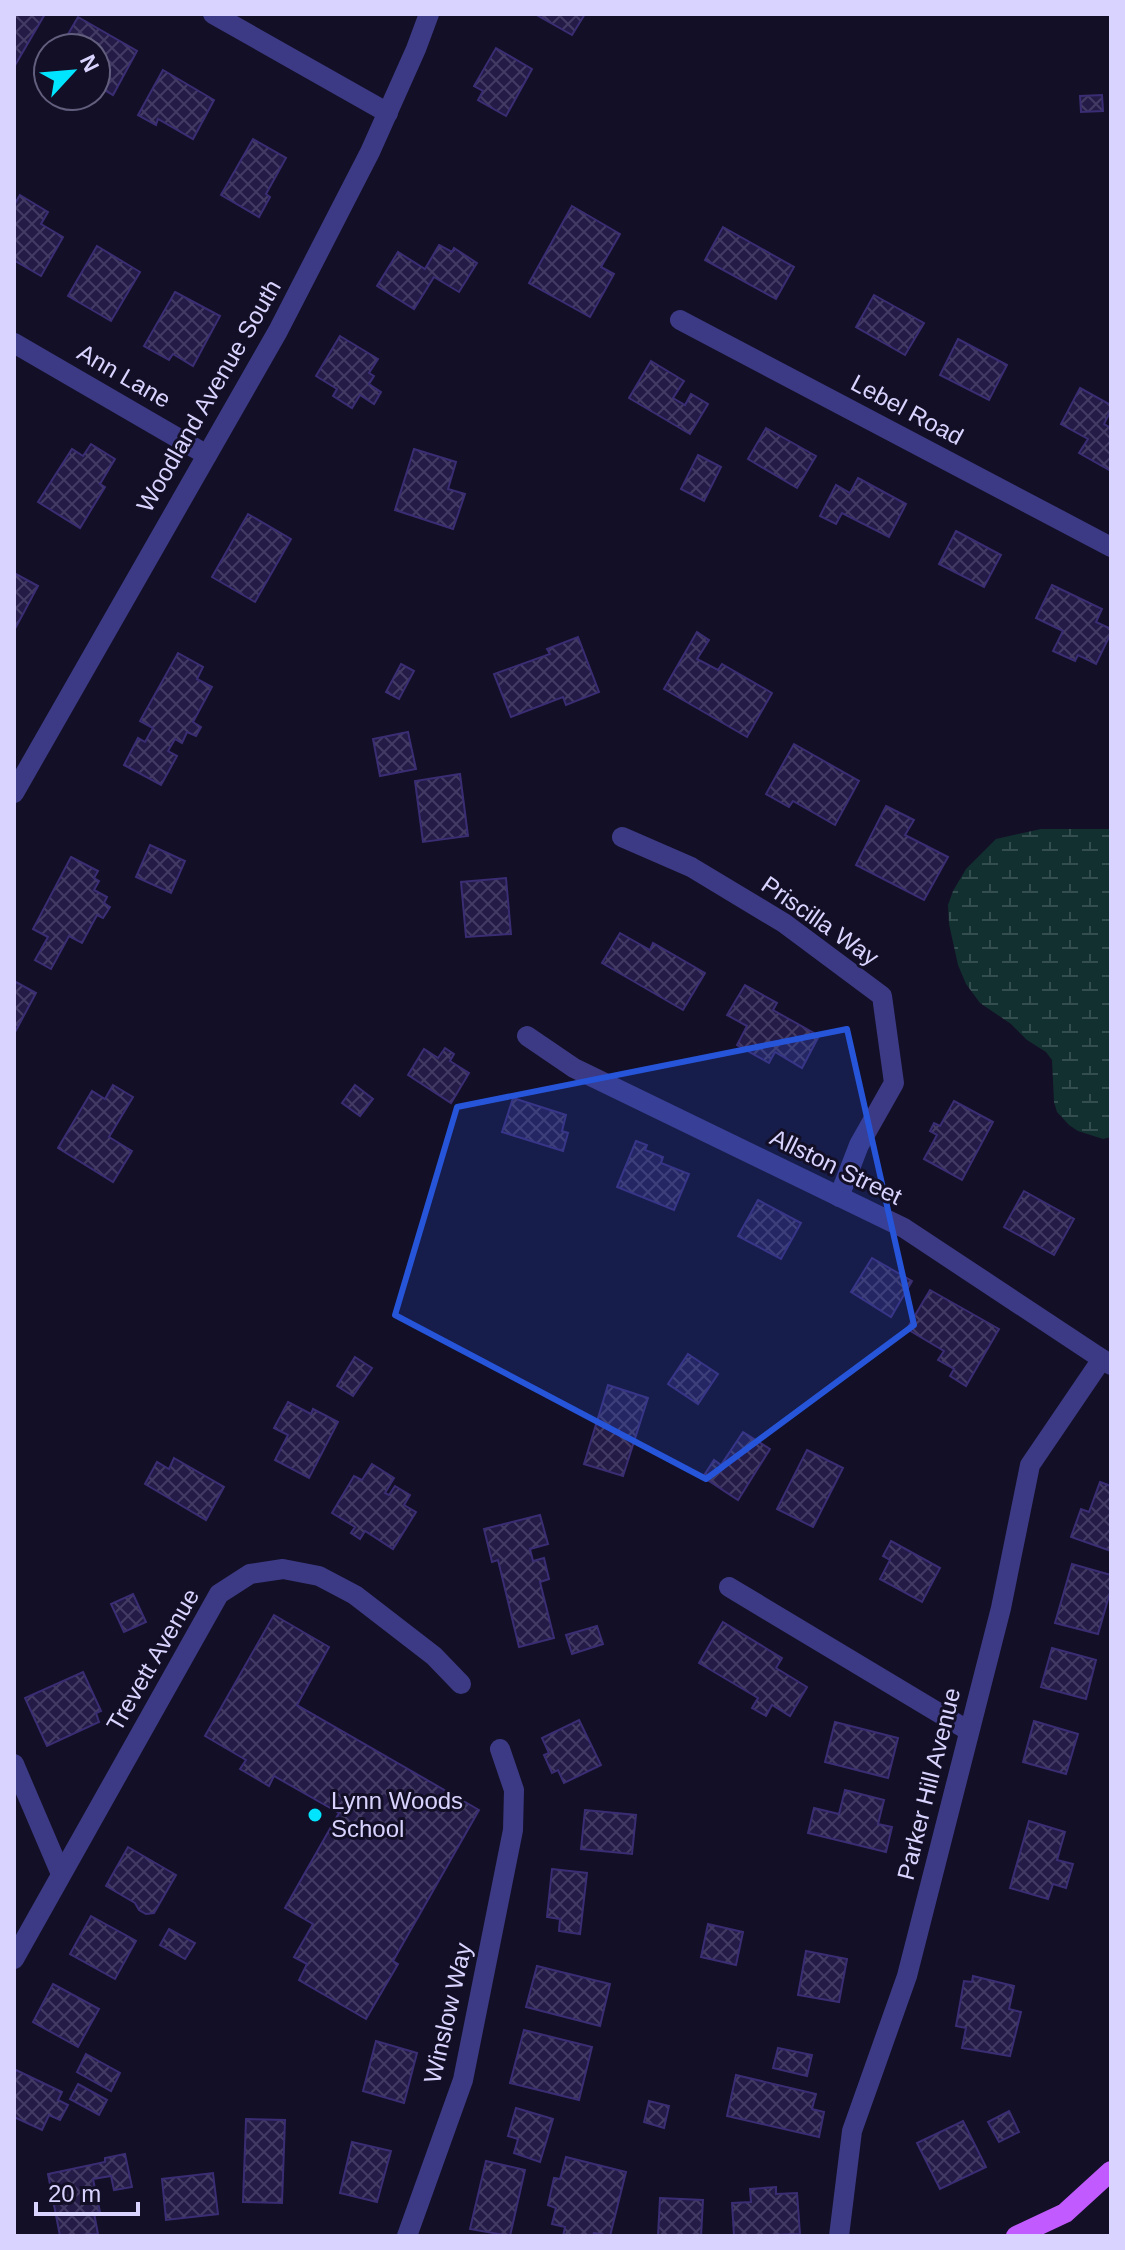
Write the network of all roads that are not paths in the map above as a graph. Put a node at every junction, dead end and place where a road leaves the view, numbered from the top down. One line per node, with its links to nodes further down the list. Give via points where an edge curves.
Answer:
1 (213, 14): 3 (street)
2 (429, 14): 3 (street, Woodland Avenue South)
3 (388, 113): 6 (street, Woodland Avenue South, via 299,291)
4 (680, 320): 7 (street, Lebel Road)
5 (14, 343): 6 (street, Ann Lane)
6 (207, 455): 8 (street, Woodland Avenue South)
7 (1111, 547)
8 (14, 793)
9 (622, 837): 11 (street, Priscilla Way, via 691,867 784,923 882,996 894,1083 859,1145)
10 (527, 1036): 11 (street, Allston Street, via 574,1068)
11 (839, 1197): 12 (street, Allston Street, via 904,1228)
12 (1106, 1362): 15 (street, Parker Hill Avenue, via 1030,1465)
13 (729, 1587): 15 (street)
14 (461, 1684): 18 (street, Trevett Avenue, via 378,1612 331,1582 283,1569 250,1574 219,1594)
15 (969, 1731): 22 (street, Parker Hill Avenue, via 907,1976 852,2131)
16 (500, 1749): 21 (street, Winslow Way, via 514,1790 513,1830 463,2080)
17 (14, 1764): 18 (street)
18 (61, 1874): 19 (street, Trevett Avenue)
19 (14, 1959)
20 (1111, 2171): 23 (main road, via 1065,2213)
21 (407, 2236)
22 (839, 2236)
23 (1016, 2236)

